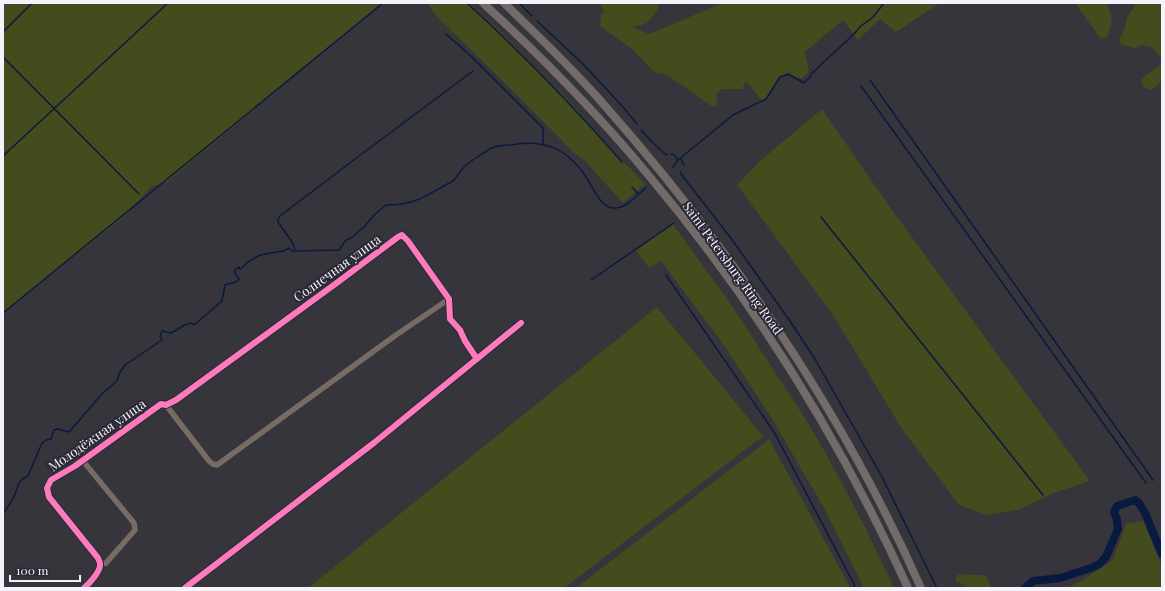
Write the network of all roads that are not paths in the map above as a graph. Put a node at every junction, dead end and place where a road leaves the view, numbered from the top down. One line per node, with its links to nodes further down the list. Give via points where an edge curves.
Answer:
1 (483, 3): 11 (highway, Saint Petersburg Ring Road, via 566,84 619,142 650,177 729,278 829,433)
2 (504, 3): 12 (highway, Saint Petersburg Ring Road, via 558,56 659,169 759,300 839,427 883,508)
3 (449, 299): 5 (street, via 450,319 460,330); 6 (street, via 217,464 209,462); 6 (street, Солнечная улица, via 402,235)
4 (521, 323): 5 (street)
5 (477, 359): 10 (street, via 375,442)
6 (166, 405): 7 (street, Молодёжная улица, via 161,404)
7 (83, 461): 8 (street, via 134,524 135,530 106,563); 8 (street, Молодёжная улица, via 51,480 47,488 49,497 98,558)
8 (100, 564): 9 (street, via 91,582)
9 (84, 588)
10 (185, 588)
11 (908, 588)
12 (921, 588)

